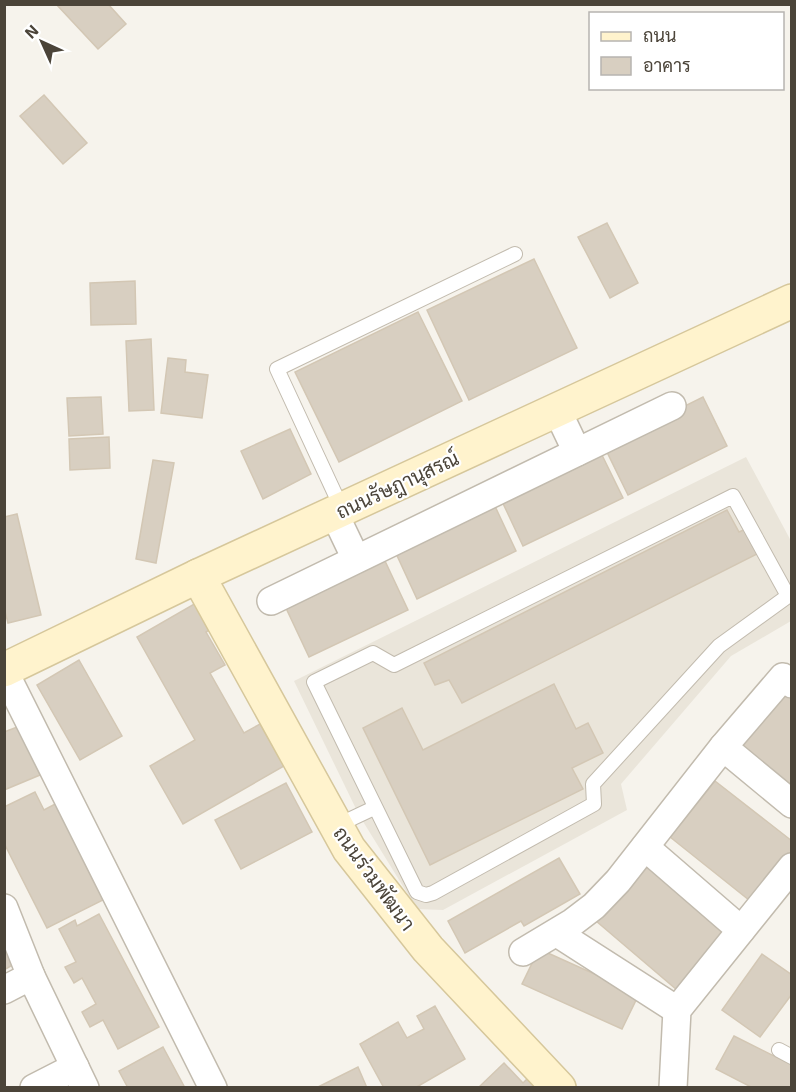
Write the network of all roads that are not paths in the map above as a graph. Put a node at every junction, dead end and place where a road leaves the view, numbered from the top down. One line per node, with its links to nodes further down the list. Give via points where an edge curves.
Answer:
1 (515, 254): 6 (lane, via 277,369)
2 (792, 301): 4 (street, ถนนรัษฎานุสรณ์)
3 (672, 406): 5 (street)
4 (557, 410): 5 (street); 6 (street, ถนนรัษฎานุสรณ์)
5 (577, 452): 7 (street)
6 (338, 511): 7 (street); 8 (street, ถนนรัษฎานุสรณ์)
7 (356, 560): 9 (street)
8 (198, 576): 10 (street, ถนนรัษฎานุสรณ์); 15 (street, ถนนร่วมพัฒนา)
9 (271, 601)
10 (4, 671): 29 (street)
11 (792, 684): 12 (street, via 783,677)
12 (723, 747): 13 (street); 16 (street)
13 (792, 804)
14 (374, 808): 14 (lane, via 314,682 373,653 394,665 733,496 788,596 719,646 593,784 594,804 426,895 417,892); 15 (lane)
15 (336, 826): 30 (street, ถนนร่วมพัฒนา, via 349,849 428,949)
16 (645, 847): 19 (street); 20 (street, via 594,906)
17 (792, 867): 19 (street)
18 (4, 908): 22 (street)
19 (741, 930): 24 (street)
20 (556, 933): 21 (street); 24 (street)
21 (523, 952)
22 (31, 976): 23 (street); 27 (street)
23 (4, 990)
24 (677, 1010): 31 (street)
25 (779, 1050): 26 (lane)
26 (792, 1057)
27 (80, 1077): 28 (street)
28 (34, 1088)
29 (213, 1088)
30 (559, 1088)
31 (673, 1088)

